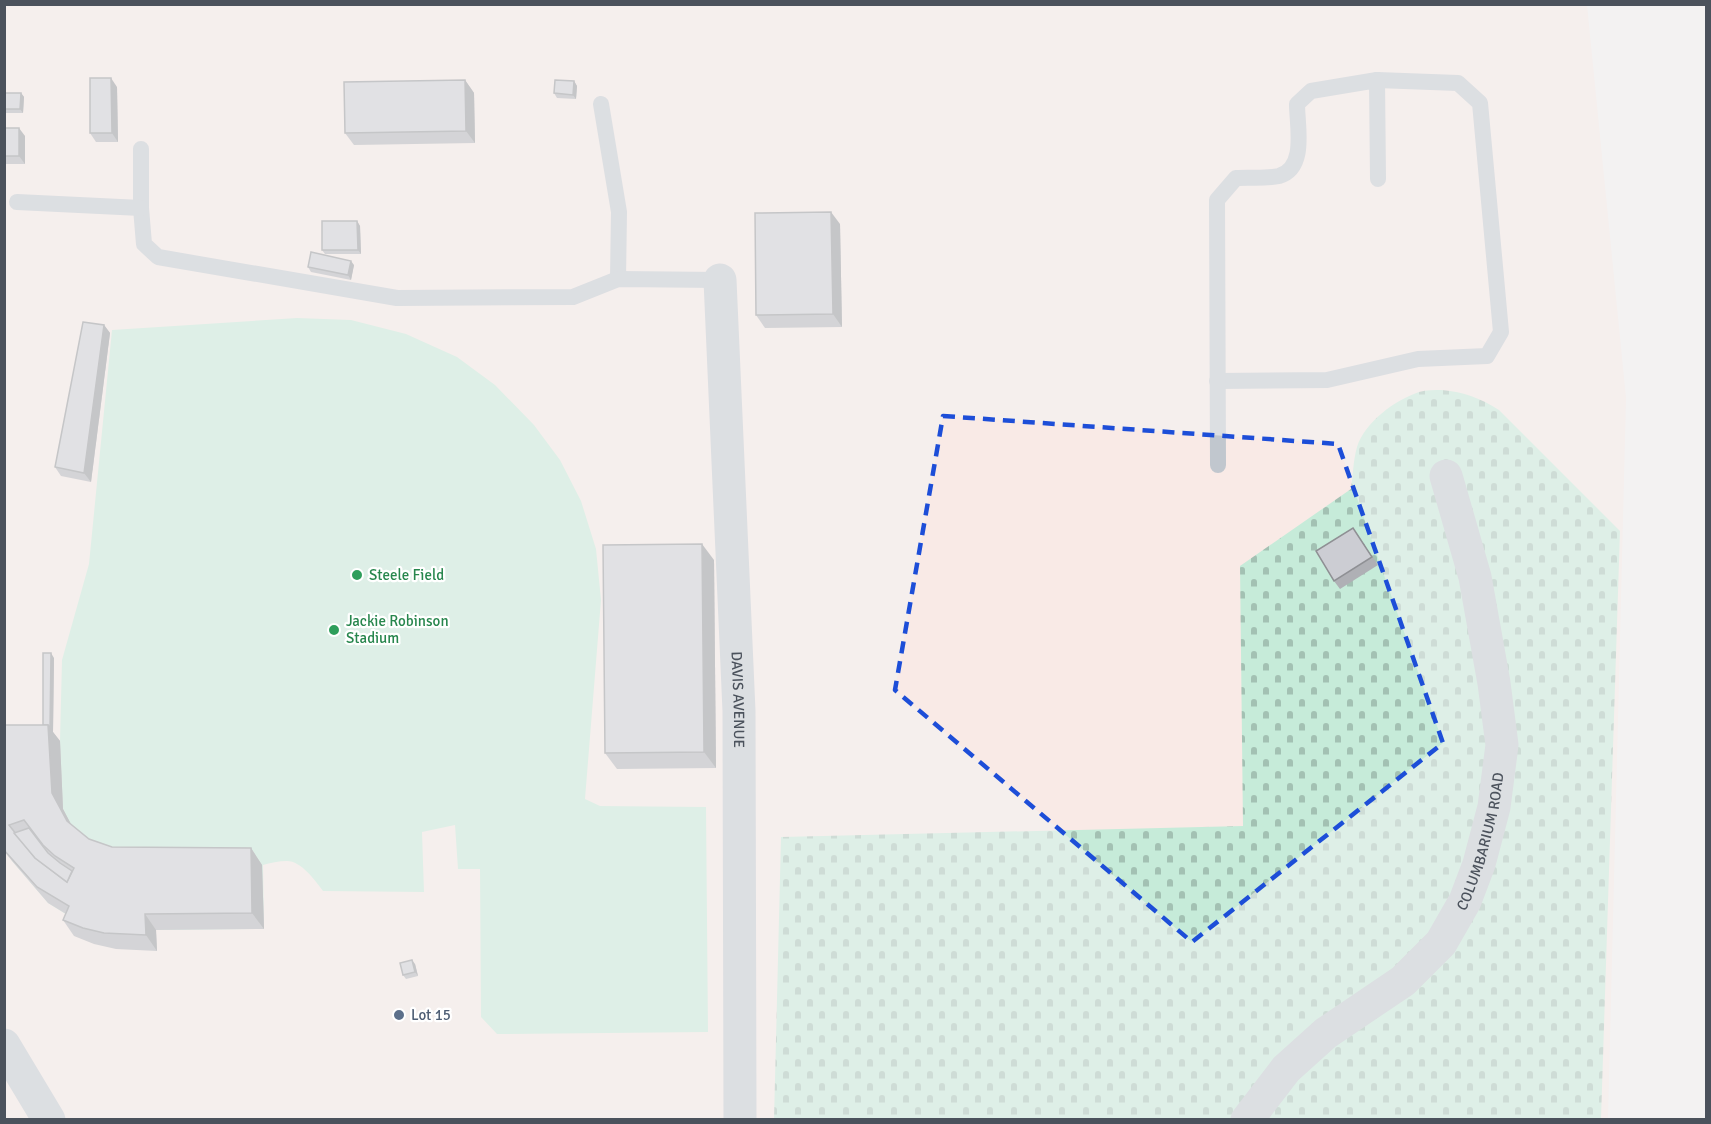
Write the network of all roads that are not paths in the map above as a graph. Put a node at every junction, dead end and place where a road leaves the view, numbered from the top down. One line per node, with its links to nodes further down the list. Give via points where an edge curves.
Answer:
1 (1377, 80): 4 (lane); 9 (lane, via 1311,91 1297,104 1298,158 1290,170 1279,176 1236,178 1217,200); 9 (lane, via 1458,83 1480,103 1502,332 1487,356 1418,359 1328,380)
2 (601, 104): 7 (lane, via 619,212)
3 (141, 149): 6 (lane)
4 (1378, 179)
5 (17, 202): 6 (lane)
6 (141, 208): 7 (lane, via 144,244 159,257 396,298 573,297)
7 (618, 279): 8 (lane)
8 (720, 280): 14 (street, DAVIS AVENUE, via 739,711)
9 (1217, 381): 10 (lane)
10 (1218, 465)
11 (1446, 476): 15 (street, COLUMBARIUM ROAD, via 1475,577 1502,745 1494,807 1479,864 1465,901 1441,943 1403,981 1326,1033 1286,1070)
12 (4, 1045): 13 (street)
13 (49, 1119)
14 (740, 1119)
15 (1247, 1119)

